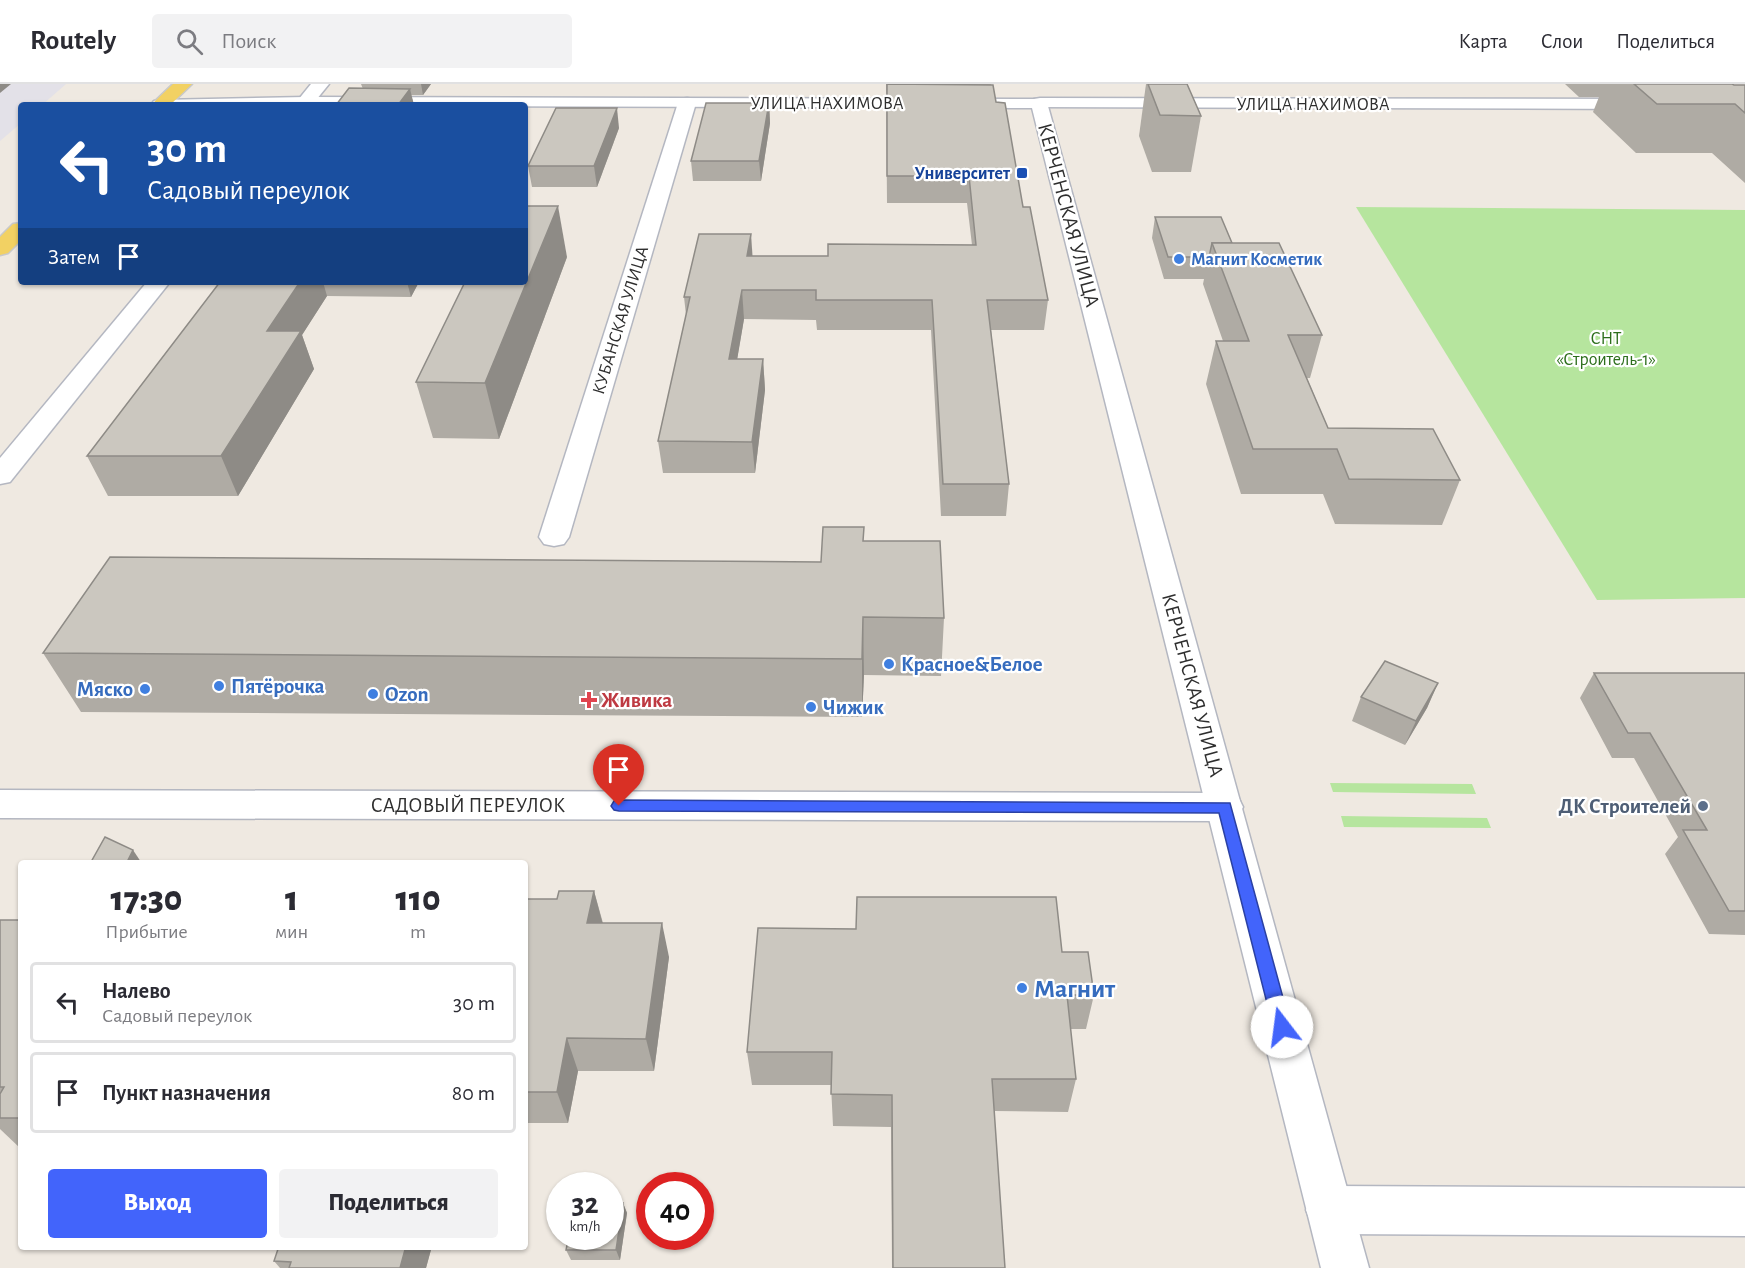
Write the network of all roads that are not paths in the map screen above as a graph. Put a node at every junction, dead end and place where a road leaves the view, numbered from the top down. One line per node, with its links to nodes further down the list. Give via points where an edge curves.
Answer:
1 (183, 84): 3 (main road)
2 (320, 84): 4 (street)
3 (163, 102)
4 (306, 102)
5 (528, 103): 6 (street, УЛИЦА НАХИМОВА)
6 (687, 103): 7 (street, УЛИЦА НАХИМОВА); 13 (street, КУБАНСКАЯ УЛИЦА)
7 (1040, 103): 8 (street, УЛИЦА НАХИМОВА); 15 (street, КЕРЧЕНСКАЯ УЛИЦА)
8 (1664, 104)
9 (18, 232): 10 (main road)
10 (0, 248)
11 (157, 285): 12 (street)
12 (0, 476)
13 (554, 537)
14 (0, 804): 15 (street, САДОВЫЙ ПЕРЕУЛОК)
15 (1225, 807): 16 (street, КЕРЧЕНСКАЯ УЛИЦА)
16 (1330, 1210): 17 (street); 18 (street, КЕРЧЕНСКАЯ УЛИЦА)
17 (1745, 1212)
18 (1345, 1268)

